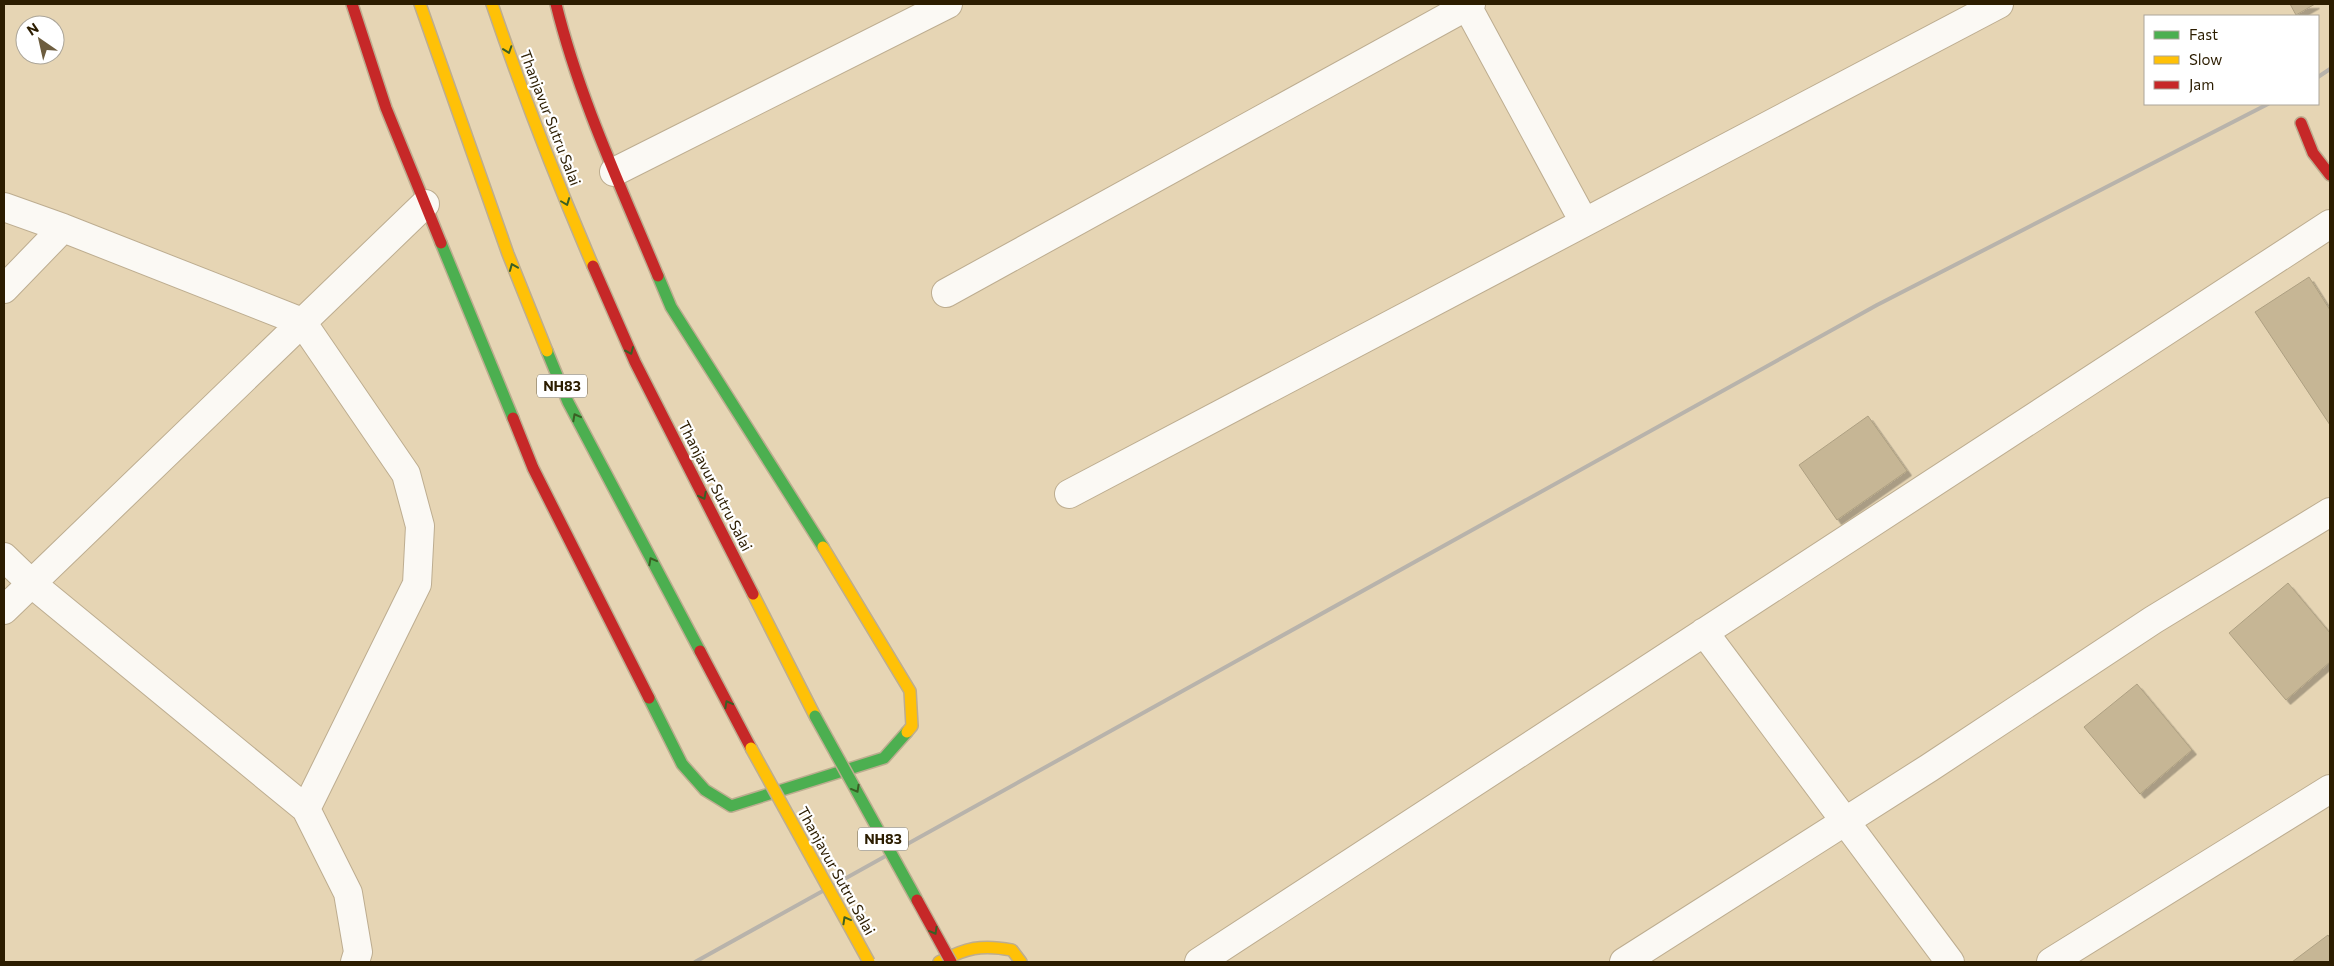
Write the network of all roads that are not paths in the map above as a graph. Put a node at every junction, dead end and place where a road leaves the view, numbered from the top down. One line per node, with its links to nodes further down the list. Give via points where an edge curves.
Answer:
1 (352, 4): 11 (main road, via 386,108)
2 (420, 4): 29 (main road, Thanjavur Sutru Salai / NH83, one-way to 2, bridge, via 751,748 568,402 508,254)
3 (492, 4): 31 (main road, Thanjavur Sutru Salai / NH83, one-way to 31, bridge, via 572,217 635,362 815,716)
4 (556, 4): 9 (main road, via 566,44)
5 (948, 4): 9 (street)
6 (1999, 4): 13 (street)
7 (1468, 5): 13 (street); 17 (street)
8 (2301, 123): 10 (main road, via 2313,153)
9 (614, 172): 11 (main road, via 671,307 848,585 910,691 912,726 884,758 732,806 705,790 682,764 533,468)
10 (2330, 175)
11 (425, 204): 18 (street)
12 (4, 207): 15 (street)
13 (1584, 222): 19 (street)
14 (2330, 224): 24 (street)
15 (62, 228): 16 (street); 18 (street)
16 (4, 289)
17 (946, 293)
18 (302, 322): 22 (street); 26 (street, via 406,474 420,526 417,584)
19 (1070, 494)
20 (2330, 512): 27 (street, via 2153,620)
21 (4, 557): 22 (street)
22 (31, 583): 23 (street); 26 (street)
23 (4, 610)
24 (1704, 632): 27 (street); 33 (street)
25 (2330, 790): 36 (street)
26 (306, 809): 28 (street, via 348,893 358,952)
27 (1844, 822): 34 (street); 35 (street)
28 (355, 962)
29 (869, 962)
30 (939, 962): 32 (main road, via 968,947 995,946 1012,950)
31 (952, 962)
32 (1021, 962)
33 (1199, 962)
34 (1624, 962)
35 (1950, 962)
36 (2051, 962)

